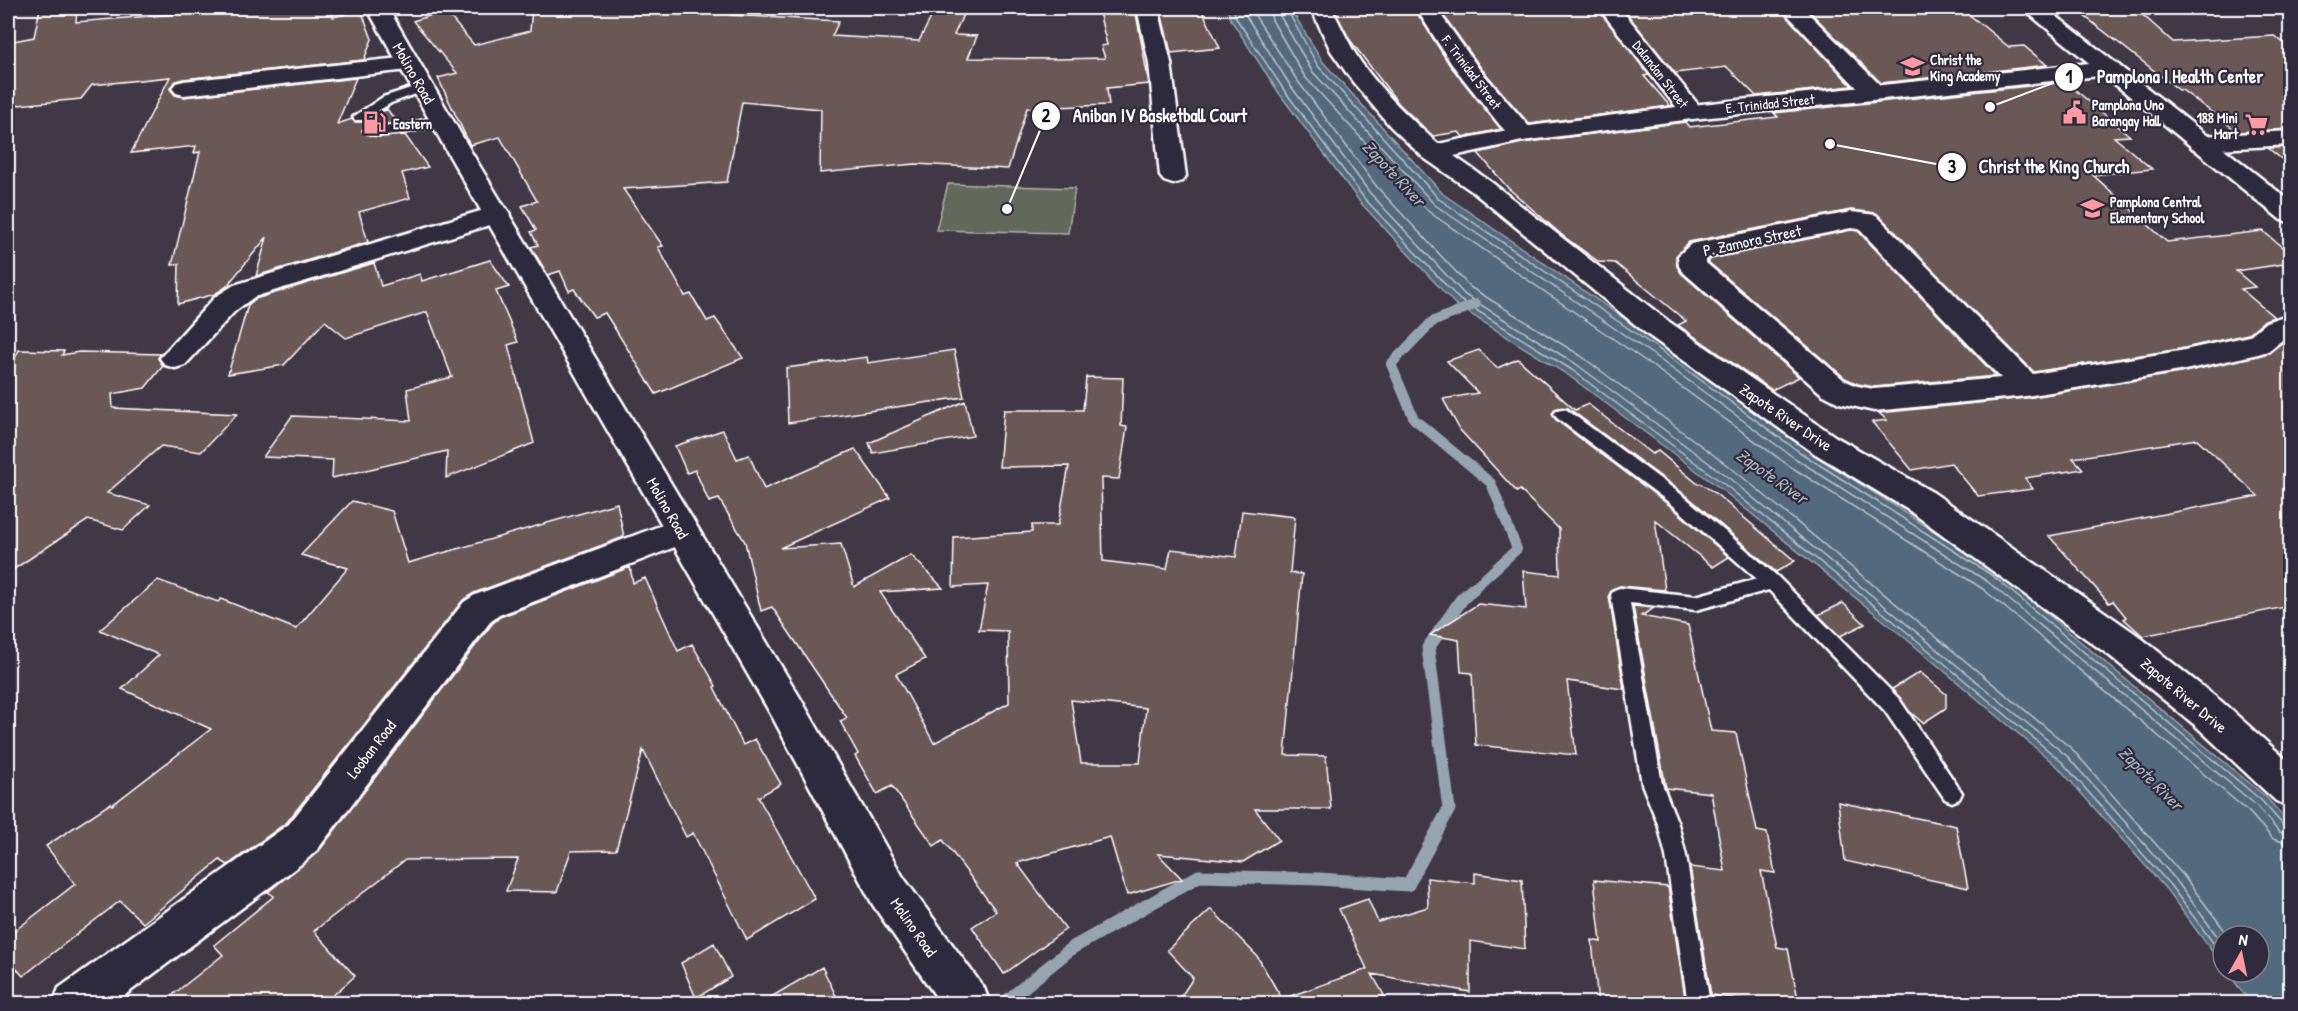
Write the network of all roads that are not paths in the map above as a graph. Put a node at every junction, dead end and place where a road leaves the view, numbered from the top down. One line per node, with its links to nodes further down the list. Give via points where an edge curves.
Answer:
1 (377, 8): 9 (main road, Molino Road)
2 (1147, 8): 20 (main road, via 1160,63)
3 (1321, 8): 19 (main road, Zapote River Drive, via 1342,51 1361,77)
4 (1426, 8): 16 (main road, F. Trinidad Street, via 1456,56)
5 (1609, 8): 12 (main road, Dalandan Street)
6 (1791, 8): 11 (main road)
7 (2033, 8): 8 (main road)
8 (2109, 68): 11 (main road, E. Trinidad Street); 18 (main road)
9 (416, 76): 10 (main road); 13 (lane); 14 (main road, Molino Road)
10 (184, 88)
11 (1873, 91): 12 (main road, E. Trinidad Street)
12 (1692, 112): 16 (main road, E. Trinidad Street)
13 (359, 117)
14 (441, 120): 15 (lane, via 400,130); 21 (main road, Molino Road)
15 (370, 130)
16 (1522, 134): 19 (main road, E. Trinidad Street)
17 (2290, 138): 18 (main road)
18 (2201, 143): 22 (main road)
19 (1433, 153): 29 (main road, Zapote River Drive, via 1482,187 1658,328 1825,445 1922,502 2122,645 2209,714)
20 (1173, 176)
21 (497, 214): 24 (main road, via 244,291 225,304); 27 (main road, Molino Road)
22 (2290, 214)
23 (2290, 324): 25 (main road, P. Zamora Street, via 2250,347)
24 (175, 358)
25 (2026, 386): 25 (main road, P. Zamora Street, via 1886,400 1842,392 1693,266 1692,256 1701,250 1839,222 1868,221)
26 (1562, 414): 28 (lane, via 1680,502)
27 (681, 531): 31 (main road, Molino Road, via 786,707 888,891); 32 (main road, Looban Road, via 482,608 303,837)
28 (1772, 582): 30 (lane, via 1892,705); 33 (lane, via 1696,603 1620,595 1652,784 1676,856)
29 (2290, 788)
30 (1953, 793)
31 (965, 1000)
32 (75, 1004)
33 (1700, 1004)

